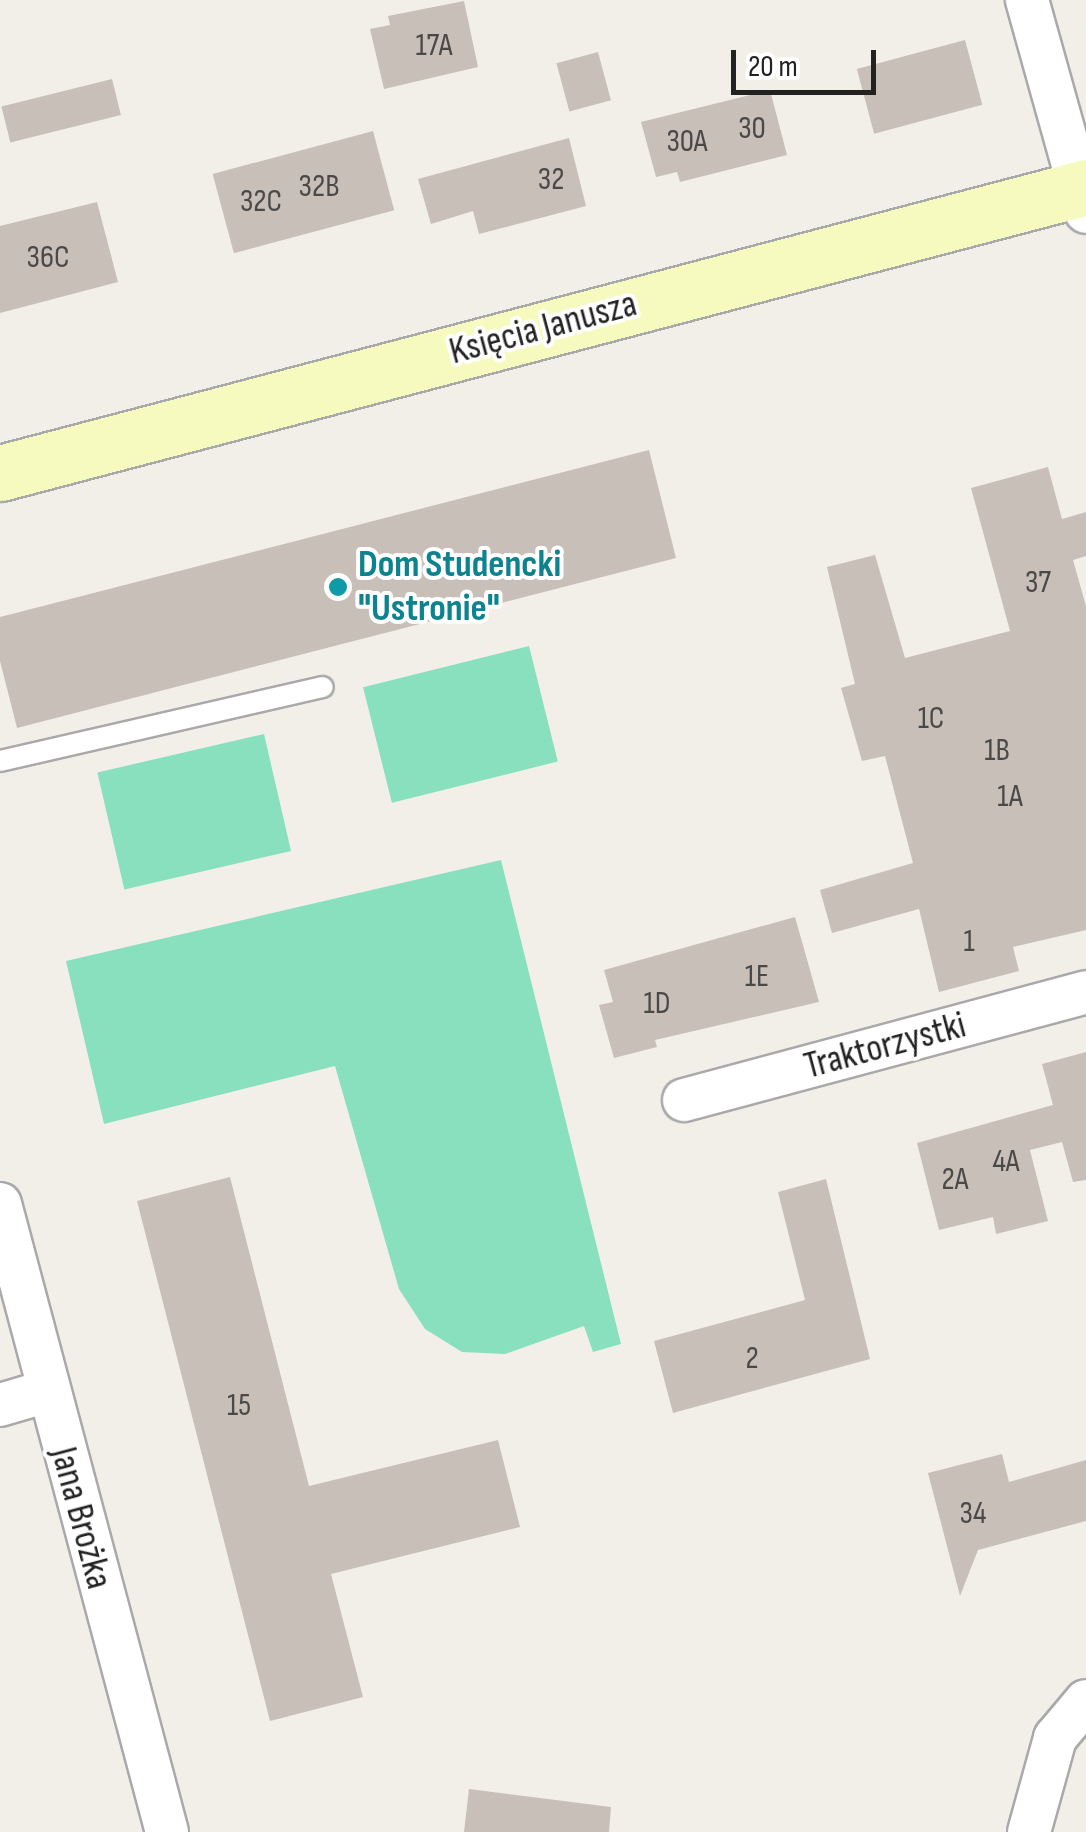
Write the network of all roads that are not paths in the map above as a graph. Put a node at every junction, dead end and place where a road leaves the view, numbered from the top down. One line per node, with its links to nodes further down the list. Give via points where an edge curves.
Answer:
1 (1027, 0): 2 (street)
2 (1084, 196): 3 (street, Księcia Janusza)
3 (0, 473)
4 (323, 687): 5 (lane)
5 (0, 761)
6 (1086, 992): 7 (street, Traktorzystki)
7 (684, 1100)
8 (0, 1204): 9 (street, Jana Brożka)
9 (47, 1391): 10 (street); 12 (street, Jana Brożka)
10 (0, 1405)
11 (1086, 1700): 13 (street, via 1054,1738)
12 (167, 1832)
13 (1029, 1832)

